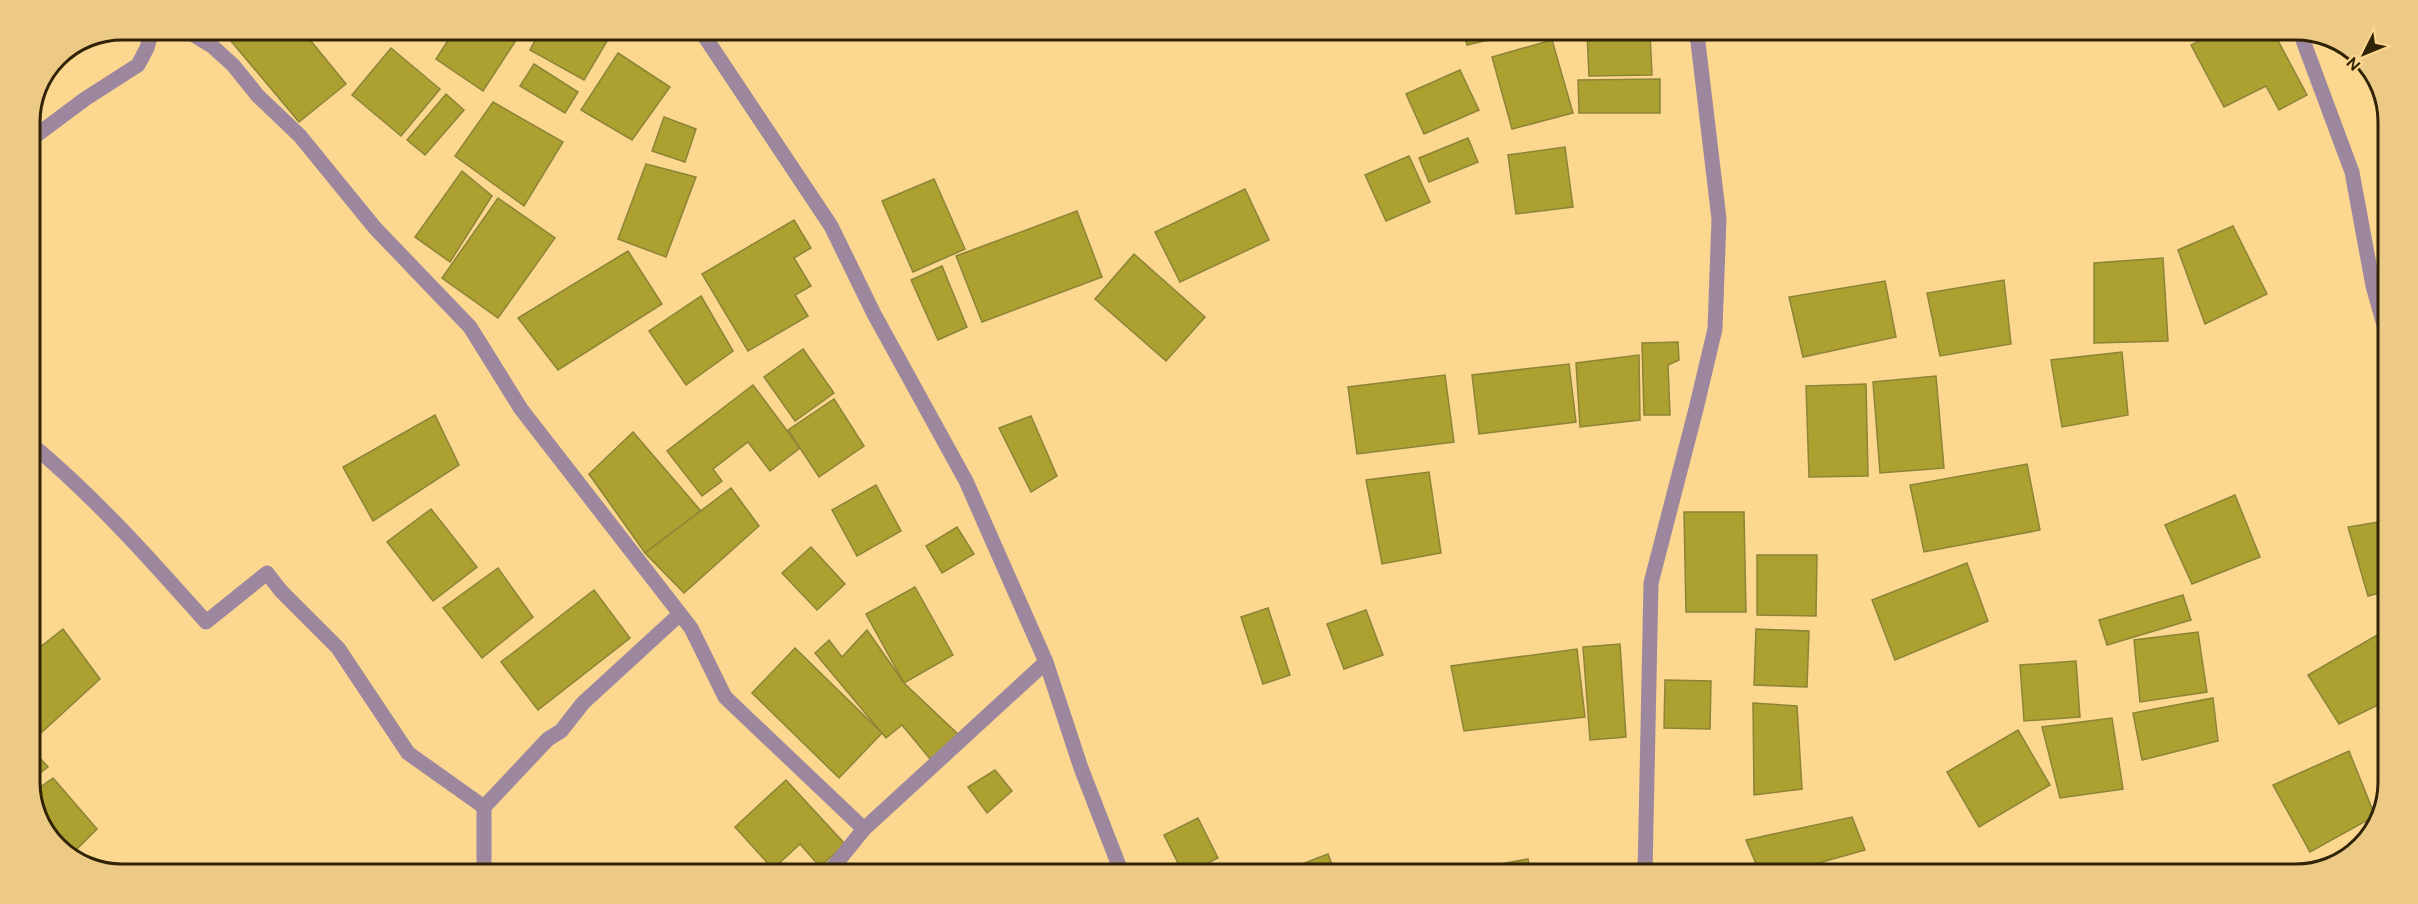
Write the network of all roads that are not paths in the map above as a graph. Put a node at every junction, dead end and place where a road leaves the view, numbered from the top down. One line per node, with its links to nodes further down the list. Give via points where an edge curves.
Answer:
1 (149, 40): 6 (street, via 138,64)
2 (202, 40): 9 (street, via 233,64 258,96 300,136 375,228 470,327 521,409)
3 (707, 40): 10 (street, via 831,226 874,314 966,481)
4 (1698, 40): 16 (street, via 1719,219 1714,329 1651,583)
5 (2303, 41): 7 (street, via 2352,172)
6 (41, 132)
7 (2377, 301)
8 (41, 452): 11 (street, via 128,533 206,622 267,573 338,648 408,753)
9 (680, 614): 11 (street, via 583,704); 12 (street, via 725,697)
10 (1046, 662): 12 (street); 15 (street)
11 (484, 807): 13 (street)
12 (864, 829): 14 (street)
13 (484, 864)
14 (836, 864)
15 (1118, 864)
16 (1645, 864)

